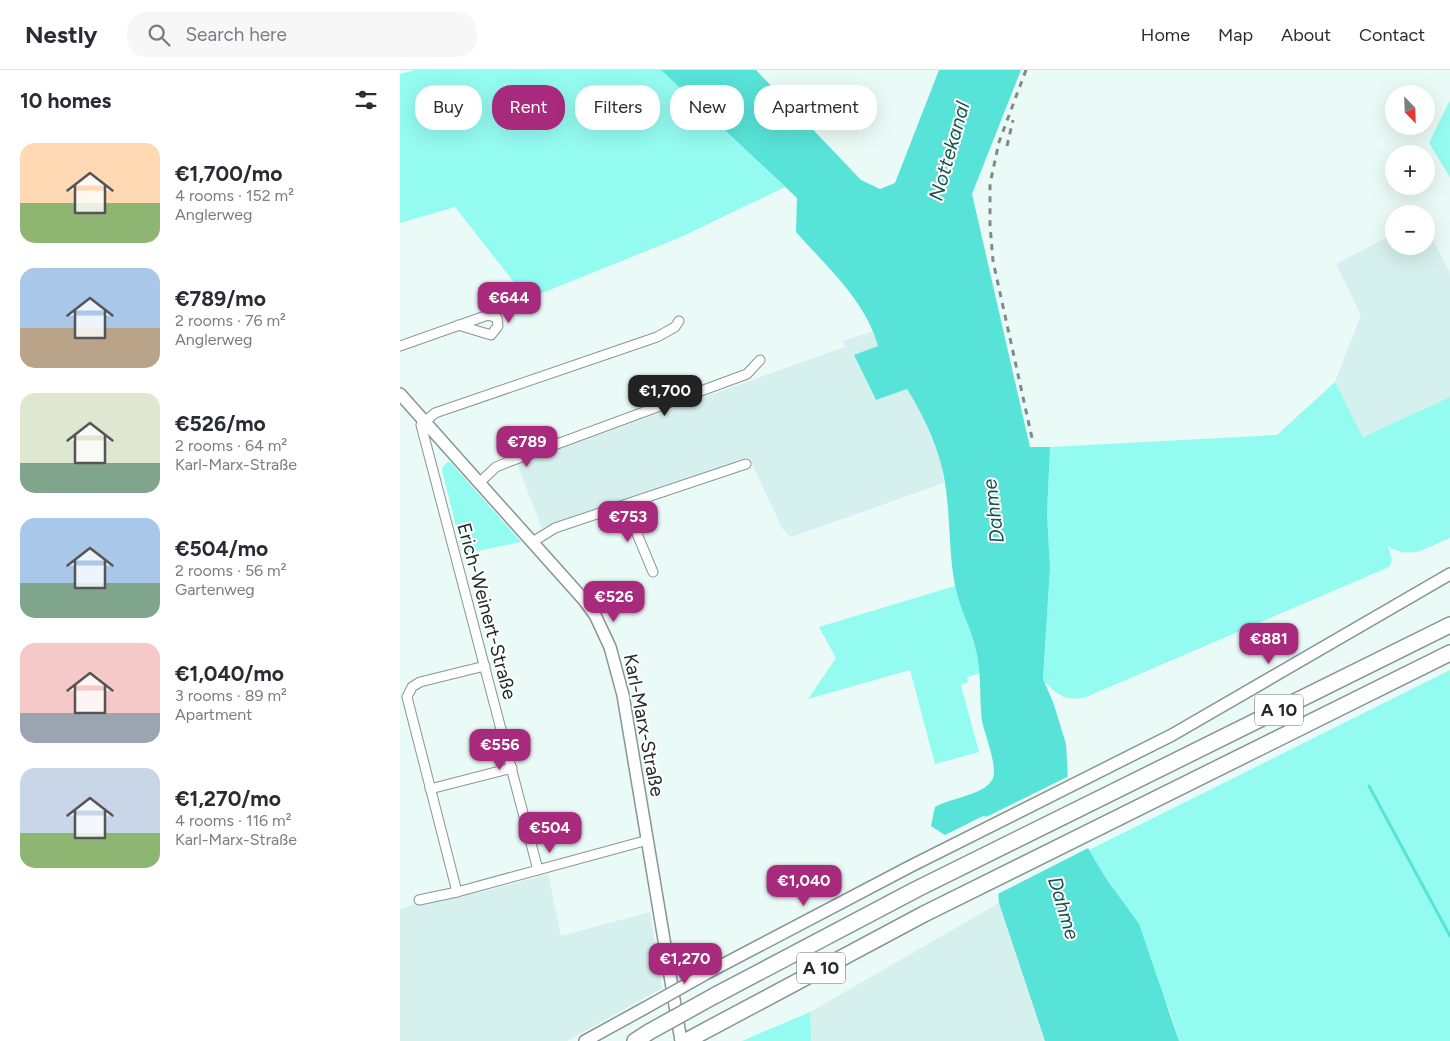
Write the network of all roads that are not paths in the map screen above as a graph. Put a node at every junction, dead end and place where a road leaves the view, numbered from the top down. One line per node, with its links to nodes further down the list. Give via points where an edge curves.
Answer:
1 (679, 321): 6 (street, via 675,328 658,337 435,413)
2 (458, 325): 3 (street)
3 (400, 346)
4 (760, 360): 8 (street, via 747,374 496,467)
5 (400, 394): 6 (main road, Karl-Marx-Straße)
6 (425, 420): 8 (main road, Karl-Marx-Straße); 15 (street, Erich-Weinert-Straße, via 421,425)
7 (746, 464): 9 (street)
8 (480, 482): 10 (main road, Karl-Marx-Straße)
9 (625, 504): 10 (street, via 555,528); 11 (street)
10 (534, 541): 18 (main road, Karl-Marx-Straße, via 595,615 610,647 623,695)
11 (653, 572)
12 (1450, 574): 22 (main road, bridge, via 1211,714 911,866)
13 (1450, 625): 23 (highway, A 10, bridge, via 917,889)
14 (1450, 653): 25 (highway, A 10, via 924,914)
15 (485, 666): 16 (street, Erich-Weinert-Straße); 17 (street, via 420,682 412,687 407,697)
16 (512, 768): 17 (street); 19 (street, Erich-Weinert-Straße)
17 (430, 789): 20 (street)
18 (648, 840): 19 (street); 24 (main road, Karl-Marx-Straße)
19 (538, 870): 20 (street)
20 (457, 892): 21 (street)
21 (419, 900)
22 (586, 1041)
23 (635, 1041)
24 (681, 1041)
25 (686, 1041)

